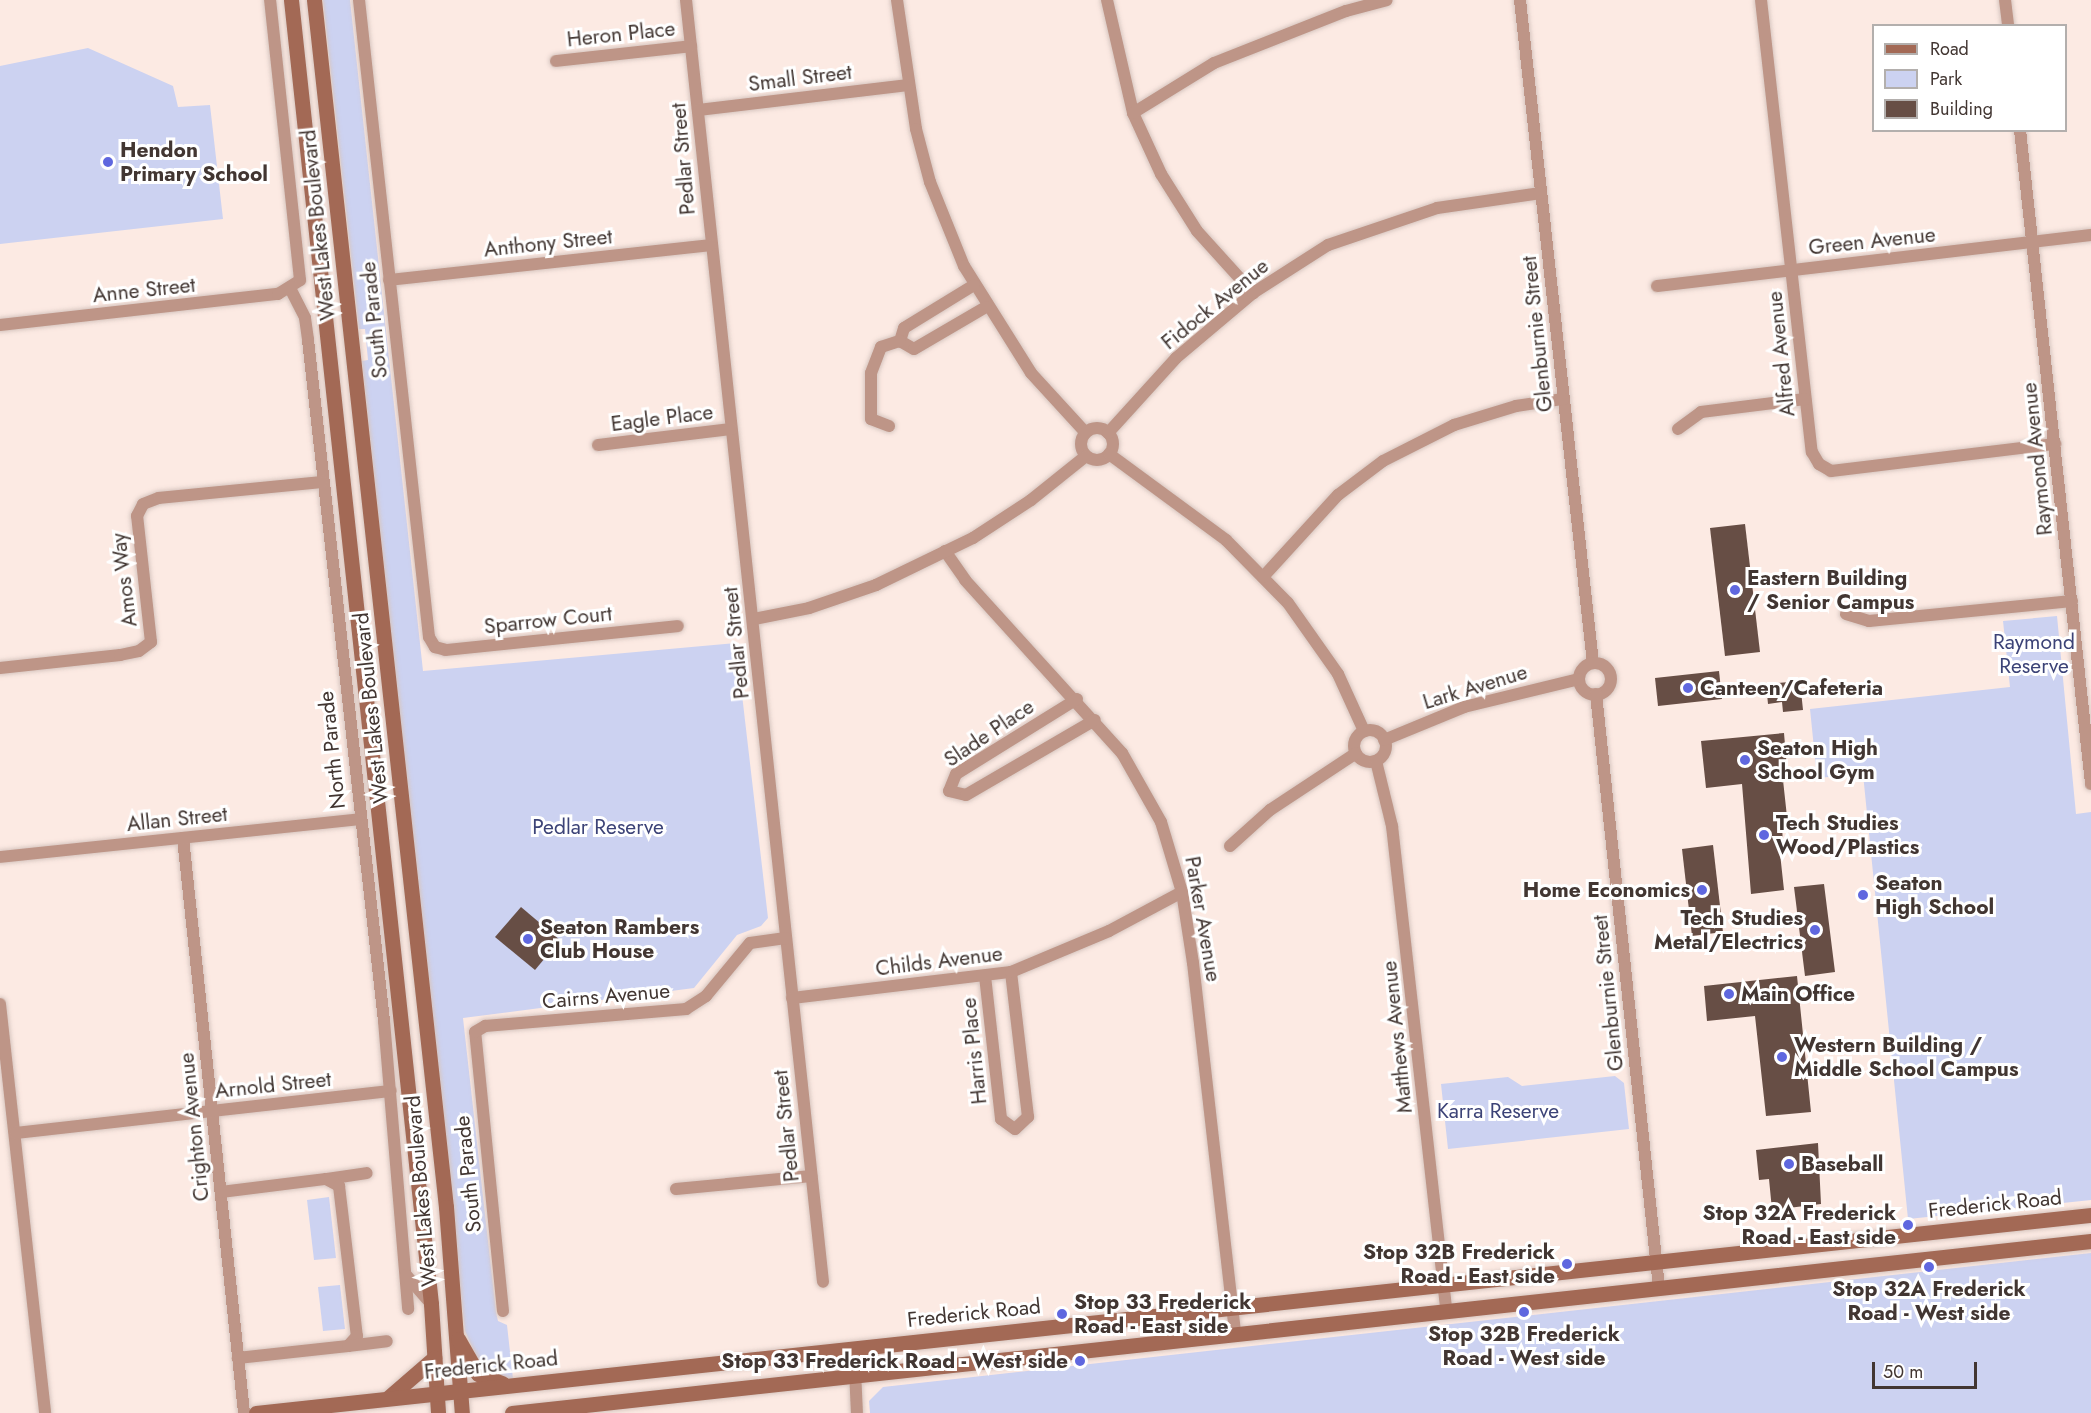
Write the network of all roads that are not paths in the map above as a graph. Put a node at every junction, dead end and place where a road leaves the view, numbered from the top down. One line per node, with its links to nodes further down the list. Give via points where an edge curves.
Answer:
1 (270, 0): 22 (street)
2 (291, 0): 21 (main road, West Lakes Boulevard)
3 (314, 0): 96 (main road, West Lakes Boulevard, via 446,1207)
4 (359, 0): 27 (street, South Parade)
5 (686, 0): 14 (street, Pedlar Street)
6 (897, 0): 16 (street)
7 (1107, 0): 18 (street)
8 (1387, 0): 12 (street)
9 (1520, 0): 20 (street, Glenburnie Street)
10 (1761, 0): 26 (street, Alfred Avenue)
11 (2005, 0): 13 (street)
12 (1343, 5): 18 (street, via 1214,63)
13 (2008, 24)
14 (691, 46): 15 (street, Heron Place); 17 (street, Pedlar Street)
15 (556, 61)
16 (907, 85): 17 (street, Small Street); 28 (street, via 930,182)
17 (698, 110): 25 (street, Pedlar Street)
18 (1133, 113): 31 (street, via 1161,174 1197,231)
19 (2020, 132): 24 (street, Raymond Avenue)
20 (1541, 193): 31 (street, Fidock Avenue, via 1437,208 1328,245); 35 (street, Glenburnie Street)
21 (313, 208): 22 (street); 91 (main road, West Lakes Boulevard)
22 (296, 228): 30 (street, via 300,280)
23 (2091, 235): 24 (street, Green Avenue)
24 (2032, 242): 26 (street, Green Avenue); 42 (street, Raymond Avenue)
25 (710, 245): 27 (street, Anthony Street); 38 (street, Pedlar Street)
26 (1791, 269): 29 (street, Green Avenue); 36 (street, Alfred Avenue)
27 (389, 280): 53 (street, South Parade)
28 (974, 285): 32 (street); 34 (street, via 904,328)
29 (1657, 286)
30 (291, 290): 33 (street, Anne Street); 46 (street, North Parade, via 305,318)
31 (1253, 292): 41 (street, Fidock Avenue, via 1176,358)
32 (986, 307): 34 (street, via 914,349); 40 (street, via 1031,373)
33 (0, 325)
34 (900, 341): 37 (street, via 881,347 872,373 871,419)
35 (1563, 399): 48 (street, via 1516,406 1454,425 1383,461 1338,495); 54 (street, Glenburnie Street)
36 (1805, 399): 39 (street, via 1701,412); 42 (street, Alfred Avenue, via 1812,452 1819,464 1831,471)
37 (889, 426)
38 (731, 429): 43 (street, Eagle Place); 51 (street, Pedlar Street)
39 (1678, 429)
40 (1086, 433): 41 (street, via 1094,428); 45 (street, via 1081,444)
41 (1108, 433): 44 (street, via 1112,443)
42 (2055, 444): 49 (street, Raymond Avenue)
43 (598, 445)
44 (1109, 454): 45 (street, via 1098,459); 48 (street, via 1226,540)
45 (1086, 456): 47 (street, via 1031,500)
46 (321, 482): 55 (street, Amos Way, via 159,498 142,504 137,516 151,642 139,651 120,655); 65 (street, North Parade)
47 (945, 551): 51 (street, via 876,585 808,609); 58 (street, Parker Avenue, via 965,580)
48 (1263, 577): 60 (street, via 1313,632)
49 (2072, 601): 50 (street, via 1869,621); 64 (street, Raymond Avenue)
50 (1846, 614)
51 (754, 619): 70 (street, Pedlar Street)
52 (678, 626): 53 (street, Sparrow Court, via 446,650 435,647)
53 (429, 637)
54 (1593, 663): 56 (street, via 1581,670); 57 (street, via 1606,668 1610,677 1608,687)
55 (0, 668)
56 (1579, 680): 57 (street, via 1586,692); 61 (street, Lark Avenue, via 1464,707)
57 (1596, 694): 86 (street, Glenburnie Street)
58 (1077, 699): 59 (street, Parker Avenue); 59 (street, Slade Place, via 956,774 949,791 966,795)
59 (1095, 720): 69 (street, Parker Avenue, via 1142,783 1161,822)
60 (1364, 731): 61 (street, via 1374,731); 62 (street, via 1356,738)
61 (1384, 740): 63 (street, via 1385,751)
62 (1356, 753): 63 (street, via 1366,762); 67 (street, via 1270,810)
63 (1376, 761): 89 (street, Matthews Avenue, via 1392,826)
64 (2091, 784)
65 (359, 819): 66 (street, Allan Street); 76 (street, North Parade)
66 (183, 838): 68 (street, Allan Street); 77 (street, Crighton Avenue)
67 (1230, 846)
68 (0, 857)
69 (1182, 892): 71 (street, Childs Avenue, via 1109,931); 92 (street, Parker Avenue)
70 (786, 938): 73 (street, Pedlar Street); 75 (street, Cairns Avenue, via 750,943 706,996 686,1009 485,1026)
71 (1011, 972): 72 (street, Childs Avenue); 72 (street, Harris Place, via 1028,1117 1015,1130 1001,1119)
72 (985, 976): 73 (street, Childs Avenue)
73 (792, 998): 80 (street, Pedlar Street)
74 (0, 1004): 78 (street)
75 (475, 1032): 94 (street, South Parade)
76 (391, 1091): 77 (street, Arnold Street); 87 (street, North Parade)
77 (212, 1111): 78 (street, Arnold Street); 83 (street, Crighton Avenue)
78 (15, 1133): 109 (street)
79 (367, 1173): 81 (street)
80 (811, 1176): 82 (street); 88 (street, Pedlar Street)
81 (326, 1179): 83 (street); 99 (street, via 339,1186 357,1336)
82 (676, 1189)
83 (221, 1192): 101 (street, Crighton Avenue)
84 (2091, 1215): 86 (main road, Frederick Road)
85 (2091, 1241): 90 (main road)
86 (1656, 1261): 89 (main road, Frederick Road); 90 (street, Glenburnie Street)
87 (406, 1275): 91 (street); 93 (street, North Parade)
88 (823, 1282)
89 (1444, 1283): 92 (main road, Frederick Road); 95 (street, Matthews Avenue)
90 (1659, 1287): 95 (main road)
91 (431, 1304): 102 (main road, West Lakes Boulevard)
92 (1232, 1305): 97 (street, Parker Avenue); 100 (main road, Frederick Road)
93 (408, 1309)
94 (503, 1311)
95 (1446, 1311): 97 (main road)
96 (455, 1334): 104 (main road, via 478,1374); 105 (main road, West Lakes Boulevard)
97 (1235, 1334): 103 (main road)
98 (387, 1341): 99 (street)
99 (348, 1346): 101 (street)
100 (854, 1348): 103 (street); 104 (main road, Frederick Road)
101 (238, 1358): 110 (street, Crighton Avenue)
102 (434, 1358): 106 (main road, West Lakes Boulevard); 107 (main road)
103 (856, 1377): 108 (main road); 115 (street)
104 (506, 1384): 105 (main road, Frederick Road)
105 (459, 1389): 106 (main road, Frederick Road); 113 (main road, West Lakes Boulevard)
106 (436, 1392): 107 (main road, Frederick Road); 112 (main road, West Lakes Boulevard)
107 (388, 1398): 111 (main road, Frederick Road)
108 (528, 1412): 114 (main road)
109 (45, 1413)
110 (244, 1413)
111 (256, 1413)
112 (438, 1413)
113 (462, 1413)
114 (512, 1413)
115 (857, 1413)

